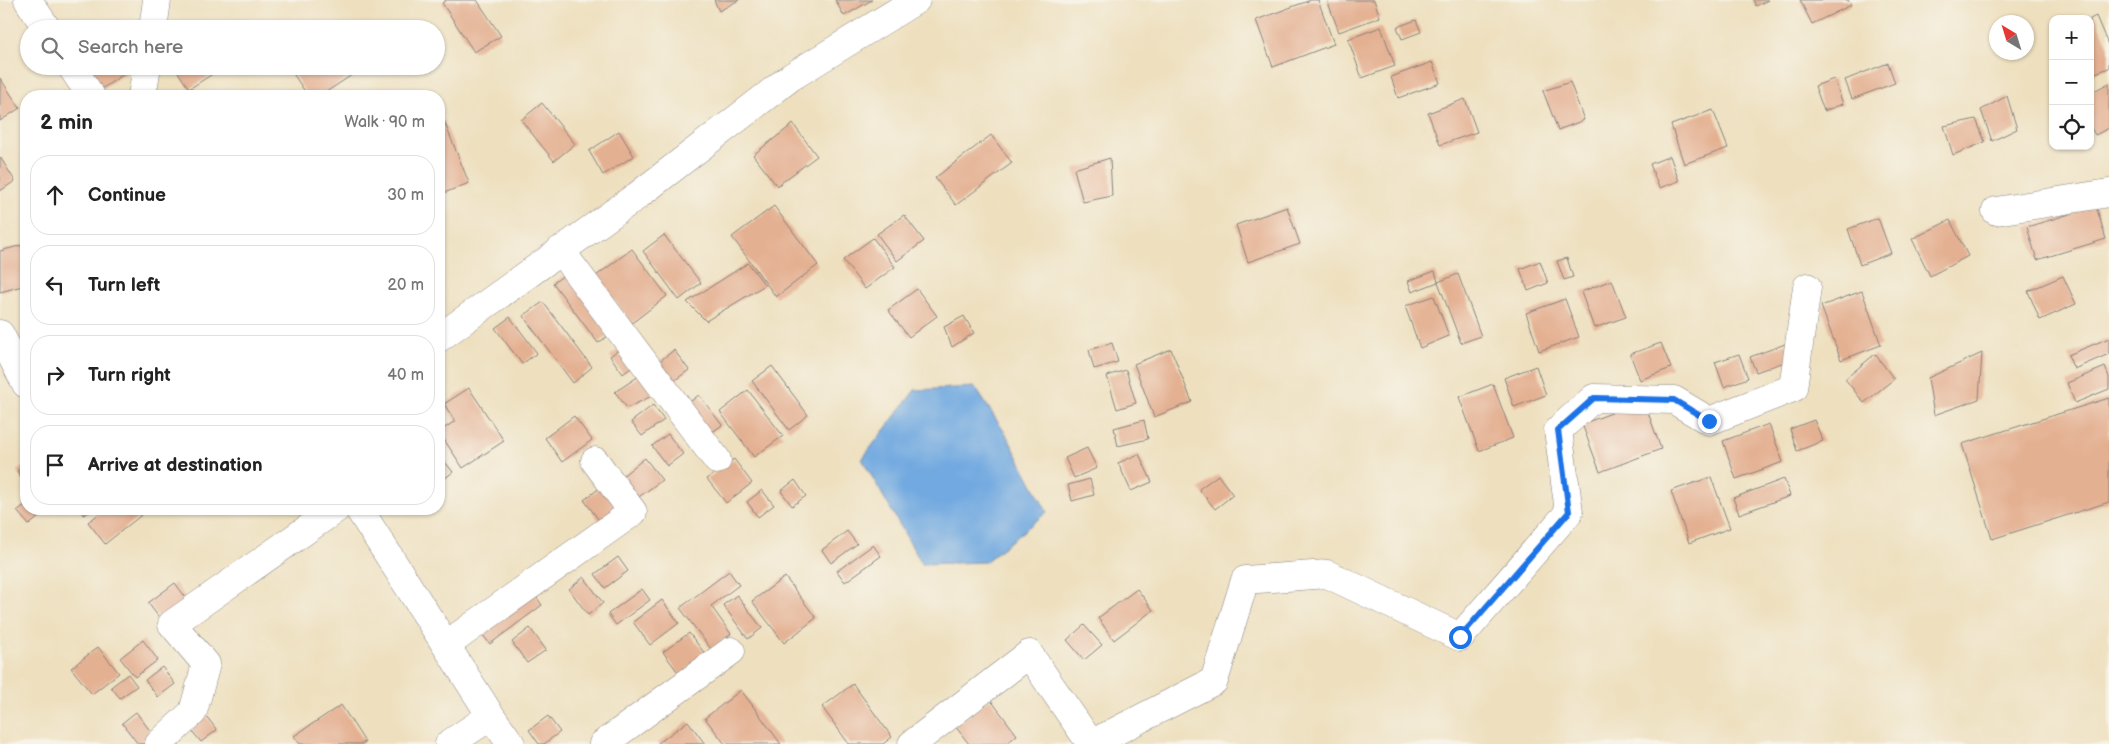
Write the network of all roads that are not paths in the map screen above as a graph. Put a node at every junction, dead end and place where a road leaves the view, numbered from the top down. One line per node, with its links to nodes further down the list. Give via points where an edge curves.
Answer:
1 (28, 0): 4 (street)
2 (157, 0): 5 (street)
3 (916, 0): 12 (street, via 791,77 637,196)
4 (41, 20)
5 (154, 20)
6 (77, 75): 8 (street)
7 (146, 75): 9 (street)
8 (87, 90)
9 (143, 90)
10 (2109, 193): 11 (street)
11 (1996, 211)
12 (560, 250): 15 (street); 17 (street)
13 (1807, 287): 29 (street, via 1793,388 1709,421 1674,400 1594,398 1558,430 1569,512 1460,637 1327,574 1245,580 1214,681)
14 (0, 334): 16 (street)
15 (445, 334)
16 (20, 372)
17 (717, 460)
18 (595, 461): 21 (street, via 633,512)
19 (327, 515): 25 (street, via 172,624 206,664 193,712)
20 (363, 515): 21 (street)
21 (446, 645): 23 (street)
22 (731, 651): 28 (street)
23 (491, 716): 26 (street); 27 (street)
24 (917, 742): 29 (street, via 1029,654)
25 (159, 744)
26 (449, 744)
27 (511, 744)
28 (603, 744)
29 (1091, 744)

